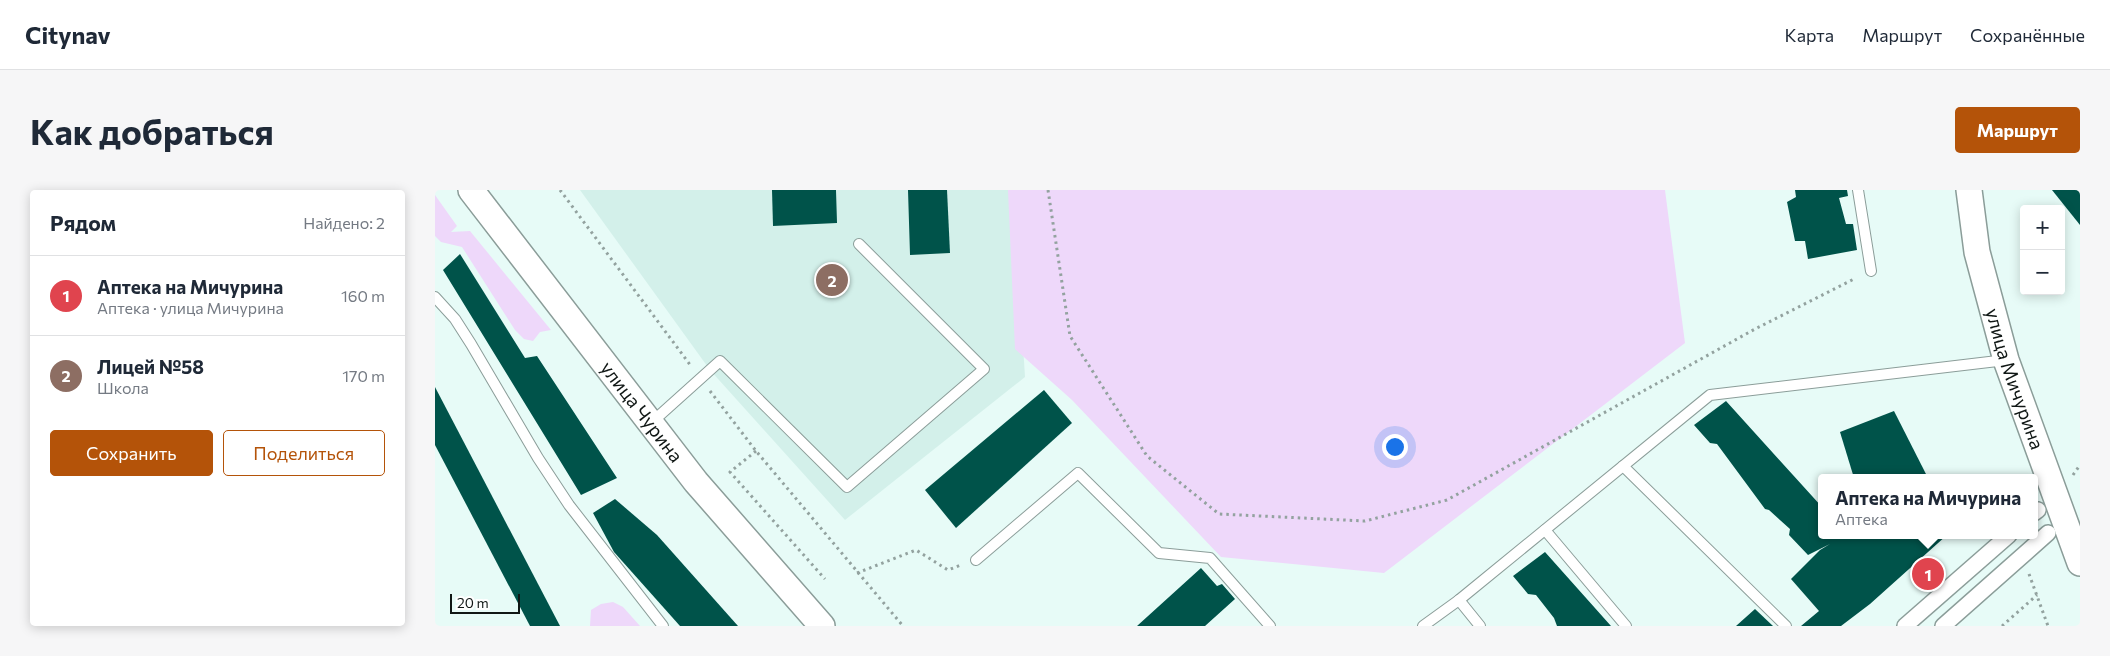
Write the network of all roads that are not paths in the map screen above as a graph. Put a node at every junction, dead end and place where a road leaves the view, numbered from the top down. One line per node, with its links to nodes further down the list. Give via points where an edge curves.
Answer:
1 (471, 190): 8 (street, улица Чурина)
2 (1858, 190): 5 (lane)
3 (1969, 190): 7 (street, улица Мичурина, via 1977,252)
4 (859, 244): 8 (lane, via 984,370 847,487 720,361)
5 (1871, 271)
6 (435, 296): 16 (lane, via 455,319 569,505)
7 (2006, 360): 9 (lane, via 1710,395); 14 (street, улица Мичурина)
8 (651, 423): 17 (street, улица Чурина, via 697,482)
9 (1623, 466): 10 (lane); 22 (lane)
10 (1545, 530): 15 (lane); 21 (lane)
11 (2048, 533): 24 (street)
12 (2004, 539): 23 (street)
13 (976, 560): 18 (lane, via 1078,473 1159,553 1210,558)
14 (2080, 563)
15 (1459, 600): 19 (lane); 20 (lane)
16 (663, 626)
17 (822, 626)
18 (1270, 626)
19 (1423, 626)
20 (1480, 626)
21 (1626, 626)
22 (1785, 626)
23 (1905, 626)
24 (1943, 626)

